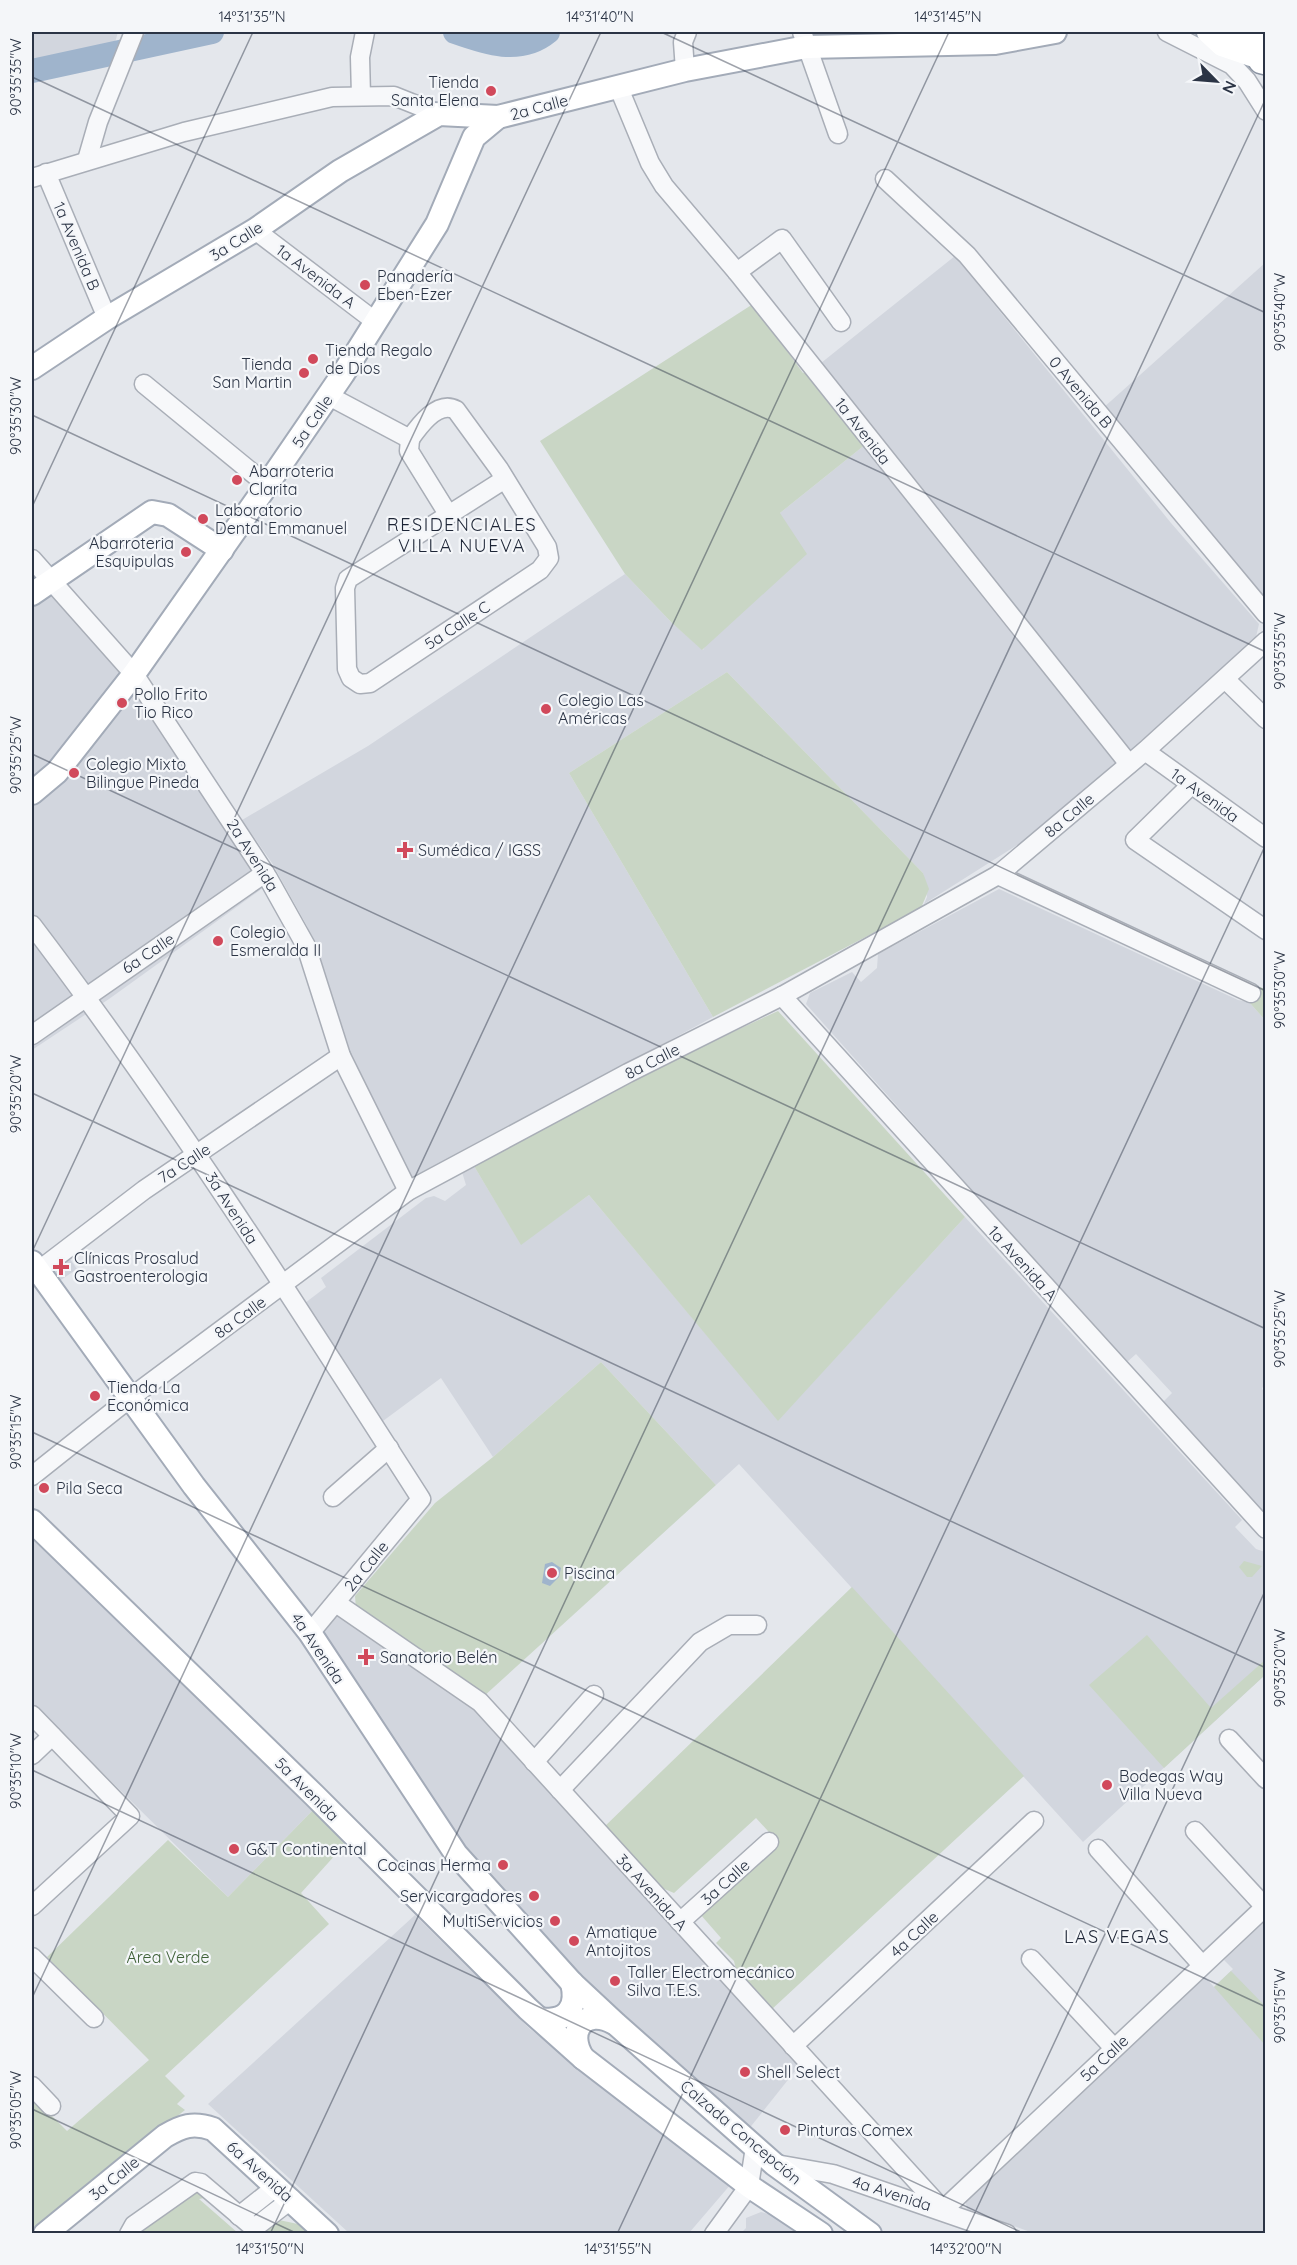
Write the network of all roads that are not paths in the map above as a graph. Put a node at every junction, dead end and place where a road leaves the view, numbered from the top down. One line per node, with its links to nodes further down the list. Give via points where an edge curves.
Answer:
1 (365, 32): 12 (street, via 360,57)
2 (687, 32): 10 (street, via 682,42)
3 (1055, 32): 8 (main road, 2a Calle, via 995,43)
4 (1167, 32): 13 (street, via 1233,65)
5 (1208, 32): 9 (main road, via 1222,45)
6 (1234, 32): 9 (main road)
7 (133, 33): 18 (street)
8 (804, 39): 10 (main road, 2a Calle); 16 (street)
9 (1265, 56)
10 (685, 70): 11 (main road, 2a Calle)
11 (618, 86): 15 (main road, 2a Calle); 22 (street, 1a Avenida, via 659,178)
12 (361, 96): 14 (street, 2a Calle, via 394,96); 18 (street, 2a Calle, via 332,97)
13 (1266, 111)
14 (448, 115): 15 (main road, 2a Calle); 17 (main road, via 466,121); 21 (main road, 3a Calle, via 340,171)
15 (498, 117): 17 (main road, 5a Calle)
16 (838, 134)
17 (474, 137): 24 (main road, 5a Calle, via 437,224)
18 (87, 160): 19 (street, 2a Calle)
19 (39, 176): 23 (street, 1a Avenida B)
20 (885, 179): 37 (street, 0 Avenida B, via 967,255)
21 (255, 230): 23 (main road, 3a Calle); 24 (street, 1a Avenida A)
22 (737, 272): 25 (street, via 782,239); 43 (street, 1a Avenida)
23 (107, 318): 26 (main road, 3a Calle)
24 (376, 322): 28 (main road, 5a Calle)
25 (841, 322)
26 (32, 368)
27 (144, 384): 31 (street)
28 (329, 396): 29 (street); 31 (main road, 5a Calle)
29 (410, 439): 30 (street, via 438,410 452,408); 32 (street, via 409,451)
30 (501, 473): 32 (street); 32 (street, 5a Calle C, via 547,548 549,558 540,570 370,683 360,684 351,678 348,669 345,588 351,575)
31 (267, 485): 33 (main road, 5a Calle)
32 (448, 514)
33 (222, 550): 35 (main road, via 168,515 152,512); 39 (main road, 5a Calle)
34 (32, 558): 35 (street, 2a Avenida)
35 (53, 581): 36 (main road); 39 (street, 2a Avenida)
36 (32, 594)
37 (1266, 614)
38 (1266, 641): 40 (street, 8a Calle)
39 (134, 674): 45 (main road, 5a Calle, via 57,772); 47 (street, 2a Avenida)
40 (1225, 679): 41 (street); 42 (street, 8a Calle)
41 (1266, 719)
42 (1145, 751): 43 (street, 8a Calle); 44 (street, 1a Avenida)
43 (1129, 764): 48 (street, 8a Calle)
44 (1191, 785): 46 (street, 1a Avenida); 50 (street, via 1135,840)
45 (32, 793)
46 (1266, 838)
47 (265, 873): 52 (street, 6a Calle); 55 (street, 2a Avenida, via 306,946)
48 (998, 875): 51 (street); 53 (street, 8a Calle)
49 (32, 925): 52 (street, 3a Avenida)
50 (1266, 930)
51 (1251, 993)
52 (86, 996): 54 (street, 6a Calle); 56 (street, 3a Avenida)
53 (782, 996): 57 (street, 8a Calle); 66 (street, 1a Avenida A)
54 (32, 1035)
55 (341, 1056): 56 (street, 7a Calle); 57 (street, 2a Avenida)
56 (198, 1155): 58 (street, 7a Calle); 59 (street, 3a Avenida)
57 (408, 1191): 59 (street, 8a Calle)
58 (34, 1270): 60 (main road, 4a Avenida)
59 (283, 1285): 60 (street, 8a Calle); 61 (street, 3a Avenida)
60 (130, 1398): 62 (street, 8a Calle); 69 (main road, 4a Avenida)
61 (389, 1448): 63 (street); 64 (street, 3a Avenida)
62 (32, 1476)
63 (333, 1497)
64 (421, 1499): 67 (street, 2a Calle)
65 (32, 1521): 90 (main road, 5a Avenida)
66 (1266, 1529)
67 (336, 1603): 69 (street, 2a Calle); 75 (street, 3a Avenida A, via 480,1702)
68 (757, 1625): 77 (street, via 729,1625 700,1642)
69 (310, 1633): 88 (main road, 4a Avenida, via 456,1854)
70 (594, 1695): 75 (street)
71 (32, 1715): 72 (street)
72 (52, 1736): 74 (street); 82 (street, via 130,1816)
73 (1229, 1739): 76 (street)
74 (32, 1755)
75 (534, 1762): 77 (street, 3a Avenida A)
76 (1266, 1779)
77 (560, 1791): 84 (street, 3a Avenida A)
78 (1034, 1821): 92 (street, 4a Calle)
79 (1195, 1831): 83 (street)
80 (769, 1842): 84 (street, 3a Calle)
81 (1098, 1849): 87 (street)
82 (32, 1906)
83 (1265, 1906): 87 (street, 5a Calle)
84 (680, 1922): 92 (street, 3a Avenida A)
85 (32, 1957): 89 (street)
86 (1031, 1959): 93 (street)
87 (1203, 1965): 93 (street, 5a Calle)
88 (572, 1983): 90 (main road, via 574,2003 568,2014 555,2020); 91 (main road, 4a Avenida)
89 (94, 2018)
90 (541, 2019): 94 (main road, 5a Avenida)
91 (616, 2024): 94 (main road, via 598,2017 584,2021 576,2041); 98 (main road, Calzada Concepción)
92 (793, 2046): 102 (street, 3a Avenida A)
93 (1114, 2048): 102 (street, 5a Calle)
94 (583, 2058): 100 (main road, Calzada Concepción)
95 (32, 2086): 96 (street)
96 (51, 2106)
97 (185, 2125): 101 (main road, 6a Avenida, via 213,2129); 104 (main road, 3a Calle, via 165,2136)
98 (755, 2147): 99 (main road, Calzada Concepción); 100 (street)
99 (774, 2164): 102 (street, 4a Avenida, via 833,2174); 109 (main road, Calzada Concepción)
100 (748, 2186): 107 (street); 108 (main road, Calzada Concepción)
101 (285, 2193): 103 (street); 103 (street, via 254,2228); 106 (main road, 6a Avenida)
102 (943, 2210): 110 (street, 4a Avenida)
103 (239, 2216): 105 (street, via 199,2182 184,2187)
104 (45, 2234)
105 (126, 2234)
106 (327, 2234)
107 (714, 2234)
108 (821, 2234)
109 (870, 2234)
110 (1007, 2234)

